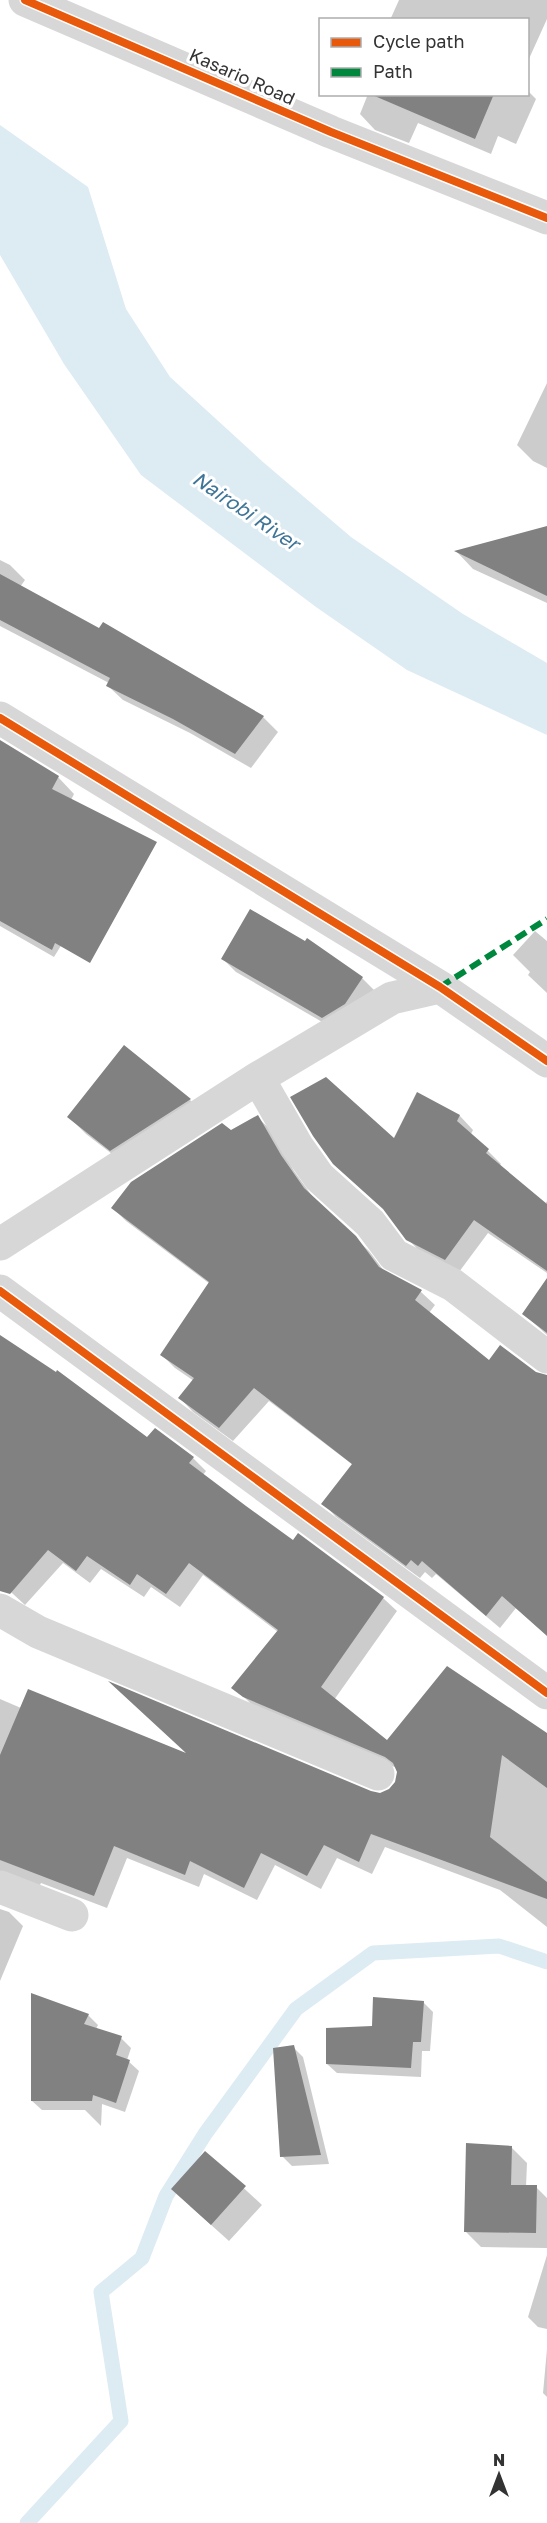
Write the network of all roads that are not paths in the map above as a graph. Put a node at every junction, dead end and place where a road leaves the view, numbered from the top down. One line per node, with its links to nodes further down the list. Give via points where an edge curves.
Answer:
1 (26, 0): 2 (street, Kasario Road, via 331,132)
2 (547, 218)
3 (0, 718): 4 (street)
4 (440, 987): 5 (street); 6 (street, via 392,998)
5 (547, 1061)
6 (258, 1078): 7 (street); 9 (street, via 297,1146 320,1177 370,1223 394,1255 453,1285)
7 (0, 1244)
8 (0, 1291): 11 (street)
9 (547, 1357)
10 (0, 1610): 12 (street, via 38,1632)
11 (547, 1693)
12 (378, 1774)
13 (0, 1887): 14 (street)
14 (72, 1915)

